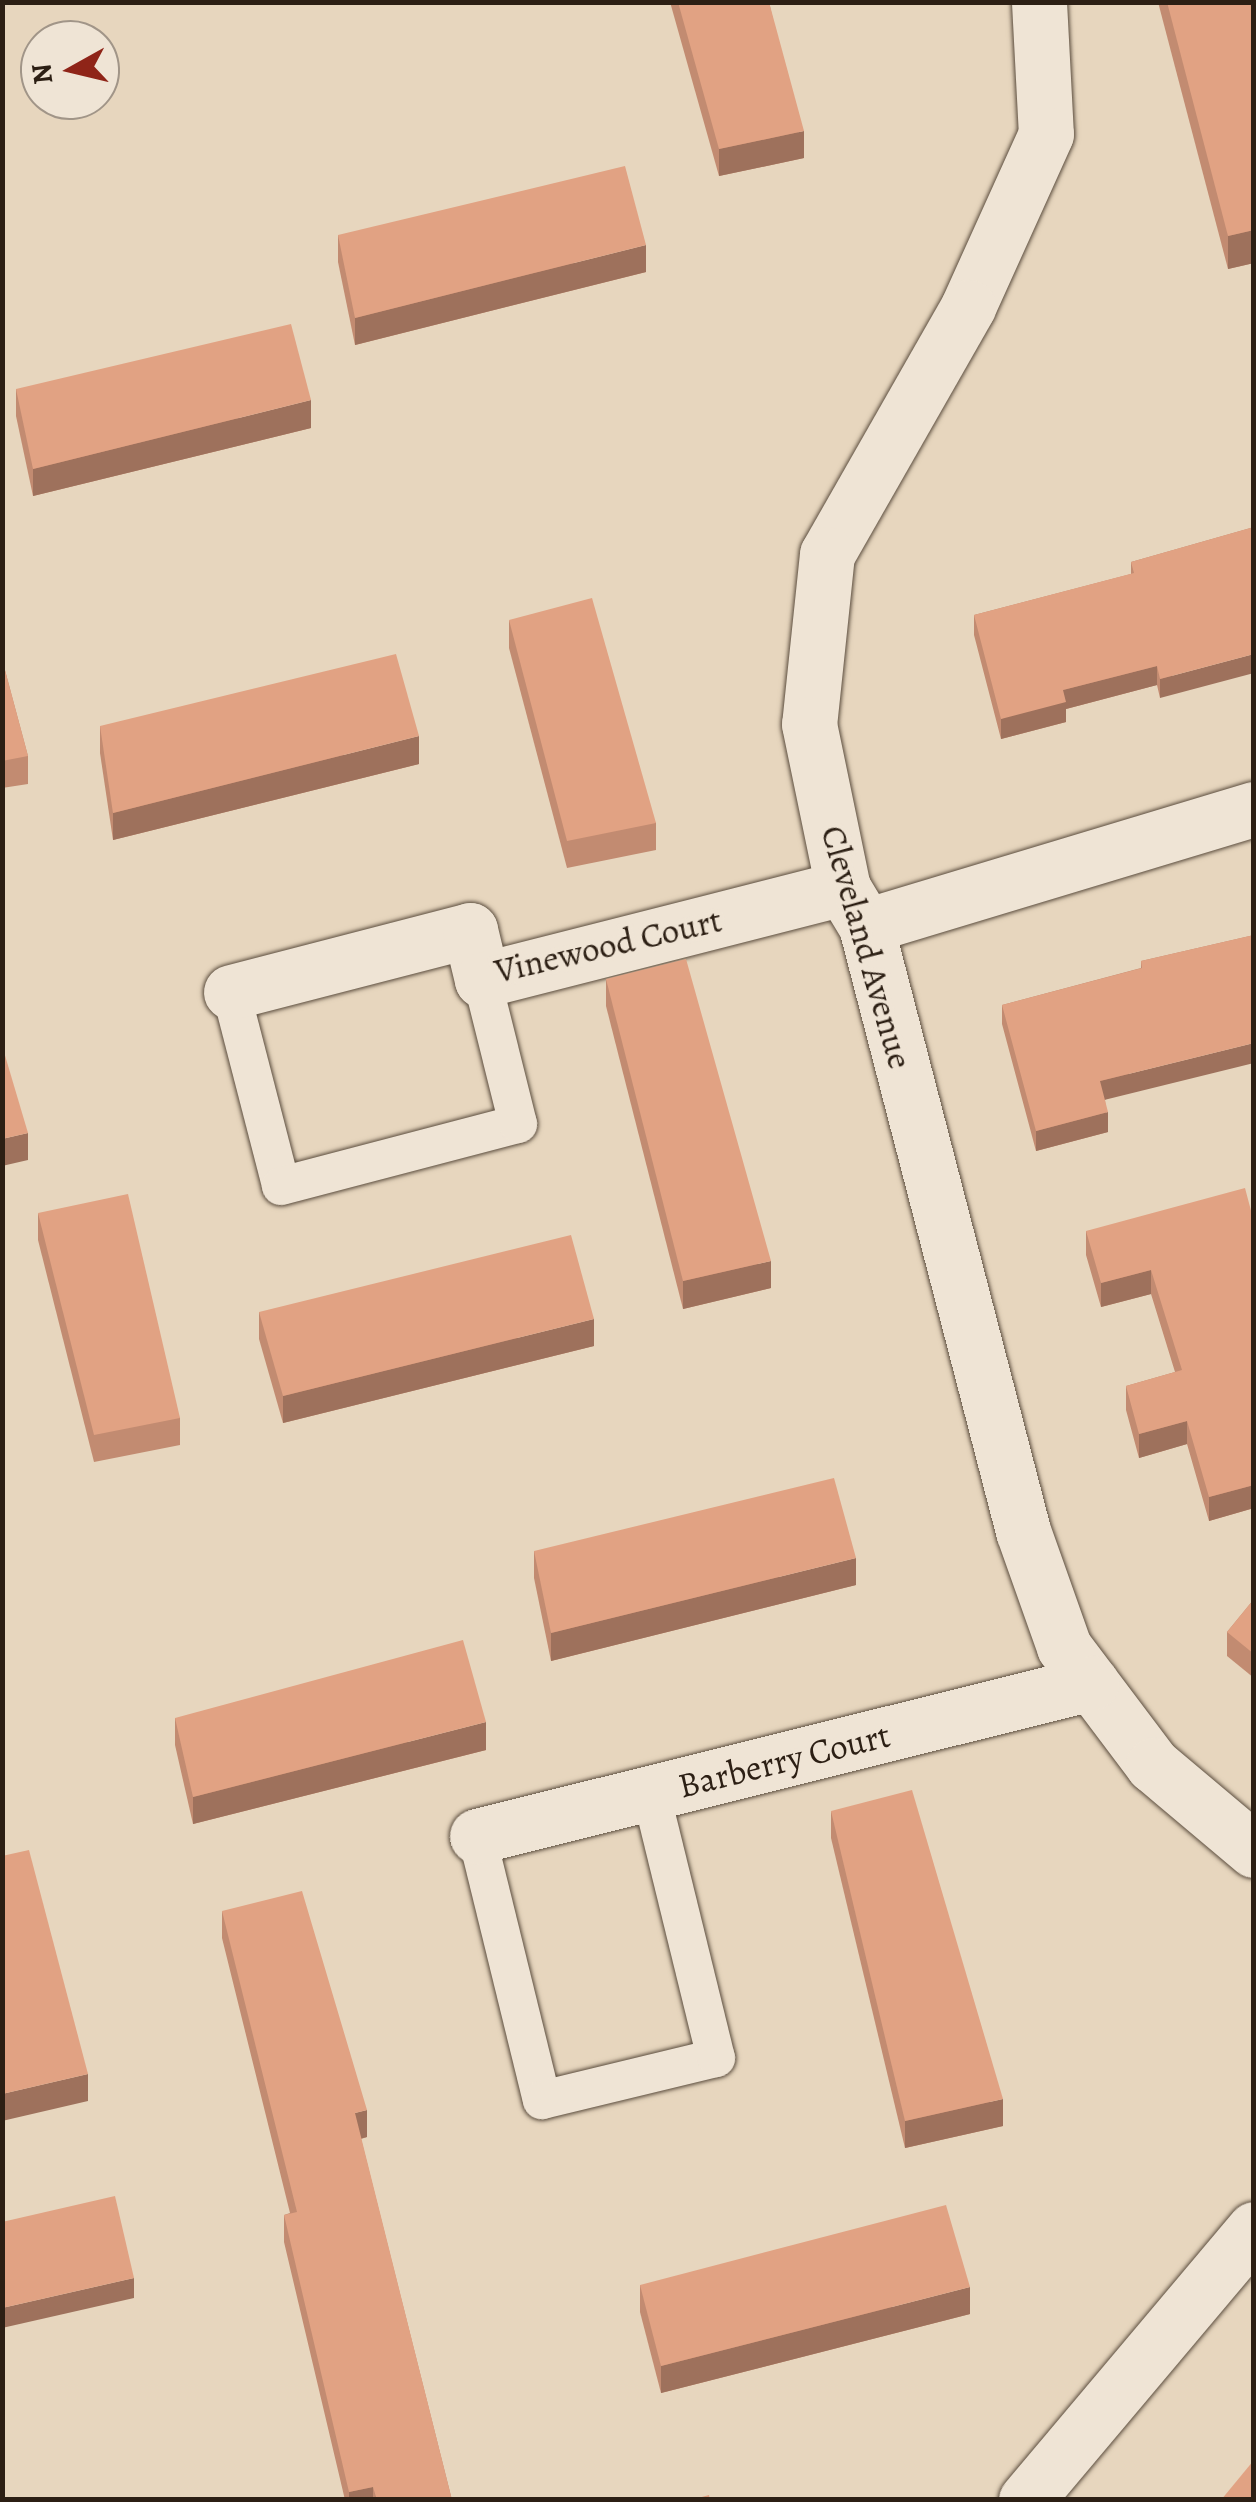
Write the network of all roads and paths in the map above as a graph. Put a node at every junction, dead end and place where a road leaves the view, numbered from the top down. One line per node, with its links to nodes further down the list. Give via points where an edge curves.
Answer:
1 (1039, 2): 3 (street, Cleveland Avenue, via 1046,134 968,307 828,554 809,724)
2 (1254, 809): 3 (street, Vinewood Court)
3 (855, 907): 4 (street, Vinewood Court); 6 (street, Cleveland Avenue, via 1022,1530 1064,1647)
4 (482, 980): 5 (street, Vinewood Court, via 470,930); 5 (lane, via 518,1124 281,1186)
5 (231, 992)
6 (1090, 1683): 7 (street, Barberry Court); 9 (street, Cleveland Avenue, via 1153,1765)
7 (651, 1792): 8 (street, Barberry Court); 8 (lane, via 716,2058 542,2100)
8 (477, 1836)
9 (1254, 1850)
10 (1254, 2229): 11 (street)
11 (1026, 2500)

